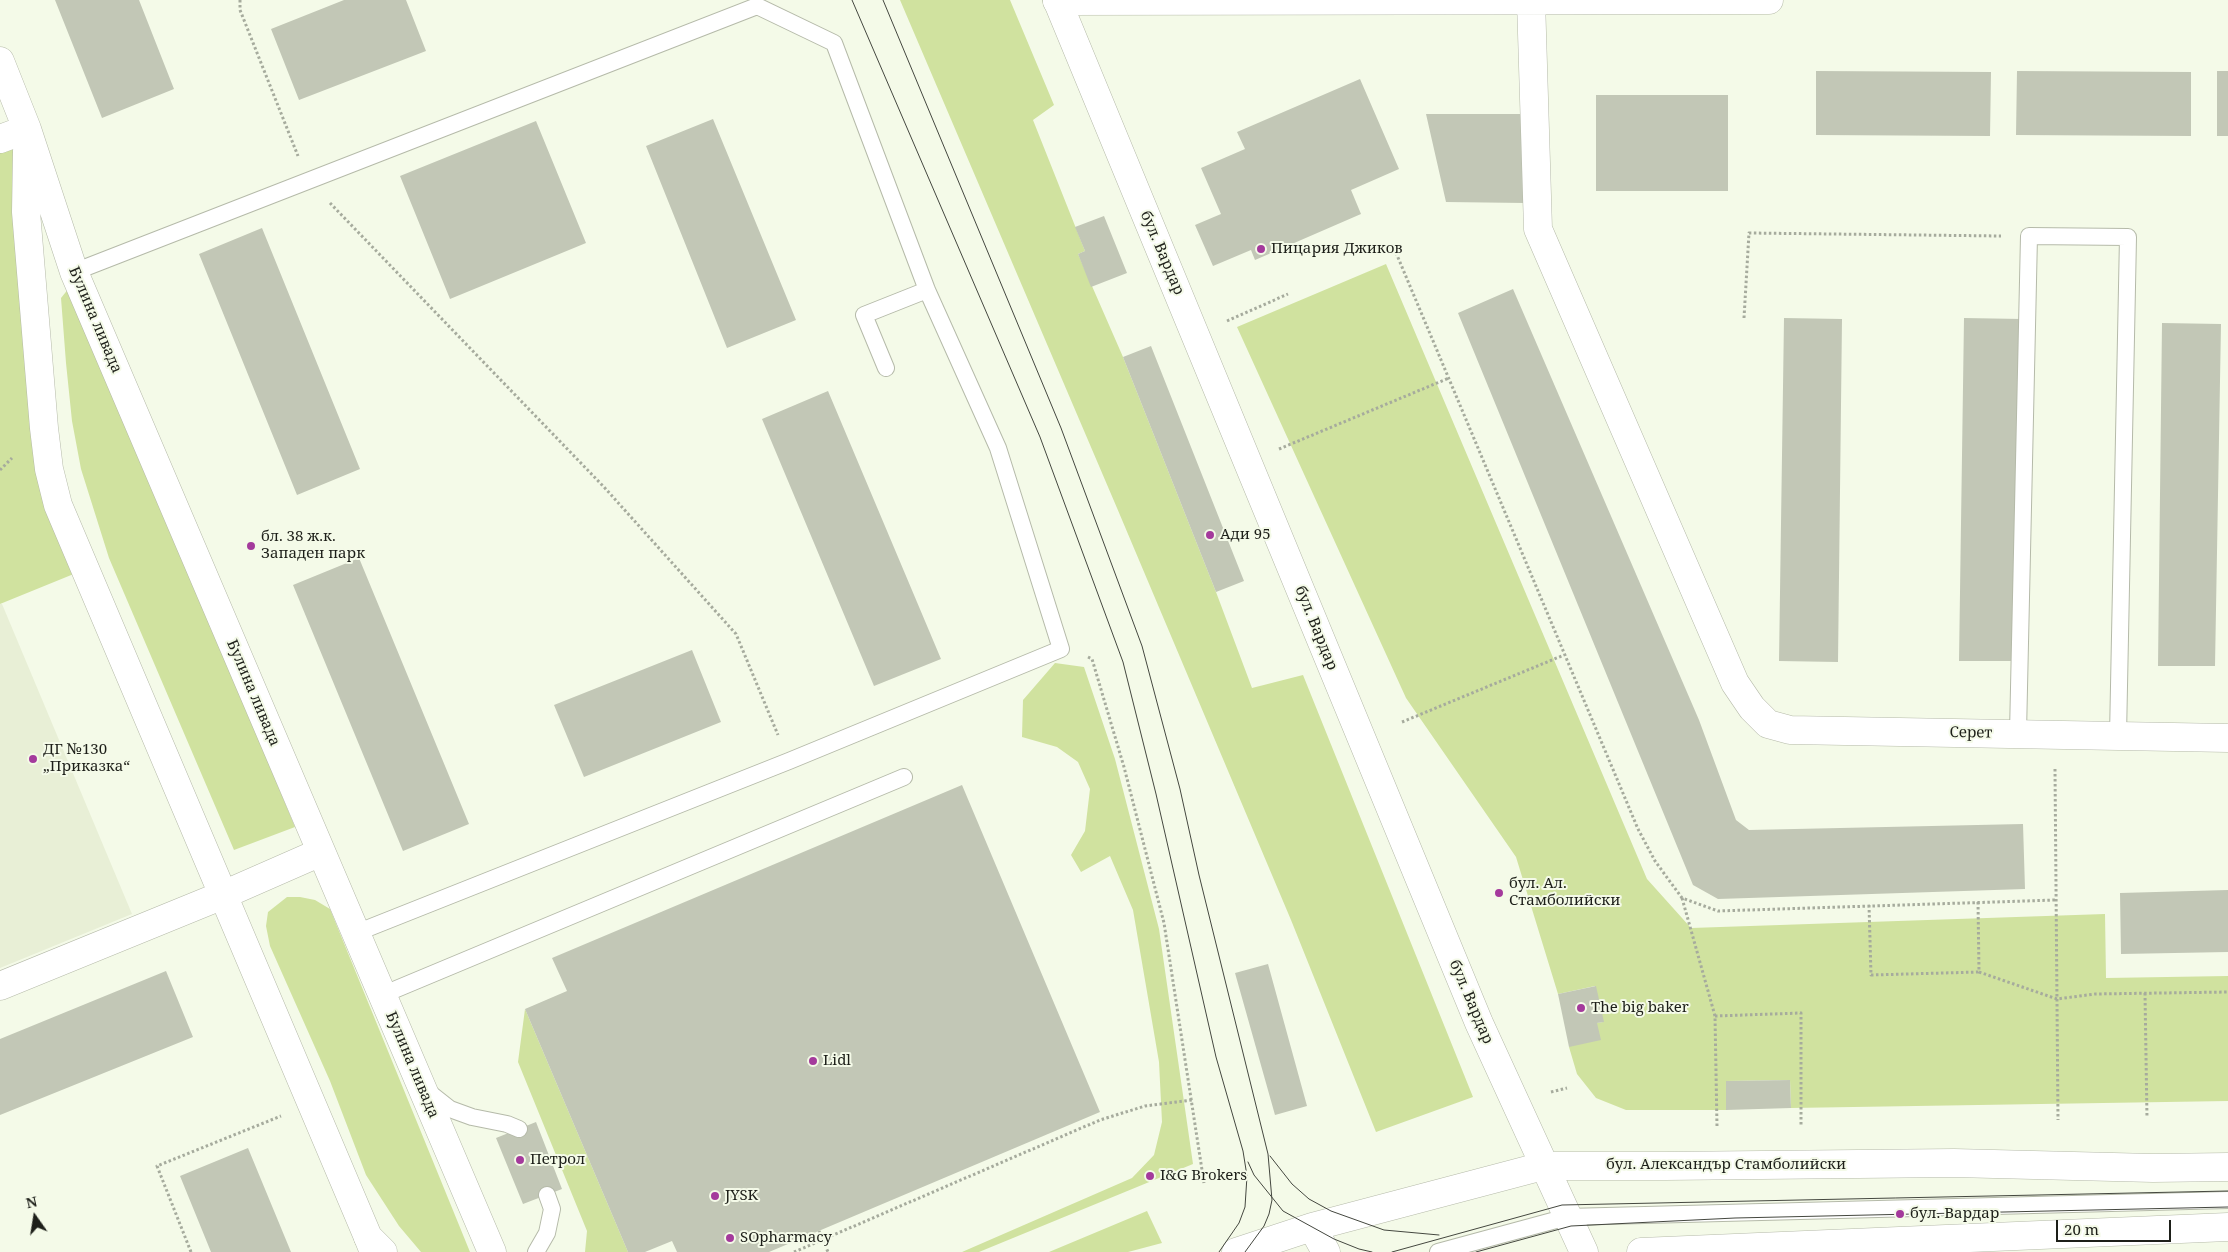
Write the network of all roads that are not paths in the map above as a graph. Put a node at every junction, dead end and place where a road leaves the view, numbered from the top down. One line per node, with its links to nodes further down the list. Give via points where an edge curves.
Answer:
1 (1057, 0): 2 (street); 21 (street, бул. Вардар, via 1479,1023)
2 (1531, 0): 3 (street); 10 (street, Серет, via 1538,229 1736,683 1752,708 1768,724 1790,730)
3 (1769, 0)
4 (0, 61): 5 (street, Булина ливада)
5 (27, 129): 6 (street); 7 (street, Булина ливада); 15 (street, Булина ливада, via 26,212 49,469 58,505)
6 (0, 139)
7 (74, 272): 8 (lane, via 758,6 834,42); 14 (street, Булина ливада)
8 (927, 290): 9 (lane, via 864,315); 16 (lane, via 998,448 1062,649)
9 (886, 368)
10 (2018, 733): 11 (street, Серет); 11 (lane, via 2029,236 2128,237)
11 (2118, 736): 12 (street, Серет)
12 (2228, 738)
13 (904, 777): 18 (lane)
14 (322, 852): 15 (street); 16 (street, Булина ливада)
15 (223, 895): 17 (street); 28 (street, Булина ливада)
16 (356, 933): 18 (street, Булина ливада)
17 (0, 986)
18 (382, 994): 19 (street, Булина ливада)
19 (421, 1085): 20 (lane, via 450,1109); 30 (street, Булина ливада)
20 (519, 1129)
21 (1543, 1166): 22 (street, бул. Александър Стамболийски, via 1954,1163); 25 (street, бул. Вардар); 26 (street, бул. Александър Стамболийски)
22 (2228, 1167)
23 (547, 1195): 31 (lane, via 552,1209 547,1233)
24 (2228, 1200): 25 (lane)
25 (1567, 1217): 34 (lane); 35 (street, бул. Вардар)
26 (1312, 1227): 32 (street, бул. Александър Стамболийски); 33 (street)
27 (2228, 1227): 29 (street)
28 (375, 1247)
29 (1697, 1251): 36 (street)
30 (492, 1252)
31 (536, 1252)
32 (1236, 1252)
33 (1326, 1252)
34 (1438, 1252)
35 (1584, 1252)
36 (1640, 1252)

